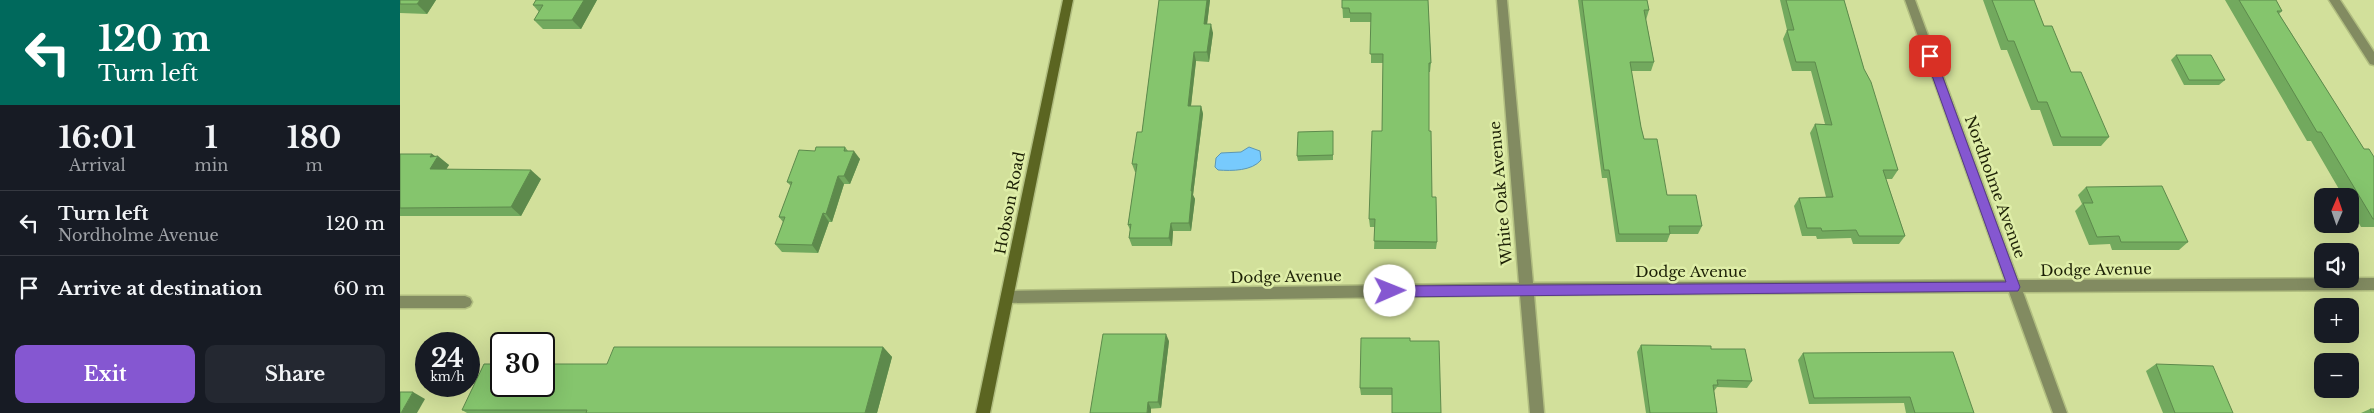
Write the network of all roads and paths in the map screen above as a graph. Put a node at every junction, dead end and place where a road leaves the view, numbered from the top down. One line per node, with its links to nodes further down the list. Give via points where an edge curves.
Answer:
1 (1068, 0): 9 (main road, Hobson Road)
2 (1502, 0): 8 (street, White Oak Avenue)
3 (1910, 0): 7 (street, Nordholme Avenue)
4 (2334, 0): 5 (street)
5 (2374, 61)
6 (2374, 284): 7 (street, Dodge Avenue)
7 (2014, 287): 8 (street, Dodge Avenue); 14 (street, Nordholme Avenue)
8 (1526, 289): 9 (street, Dodge Avenue); 13 (street, White Oak Avenue)
9 (1008, 297): 12 (main road, Hobson Road)
10 (400, 302): 11 (street)
11 (465, 302)
12 (983, 413)
13 (1537, 413)
14 (2060, 413)

